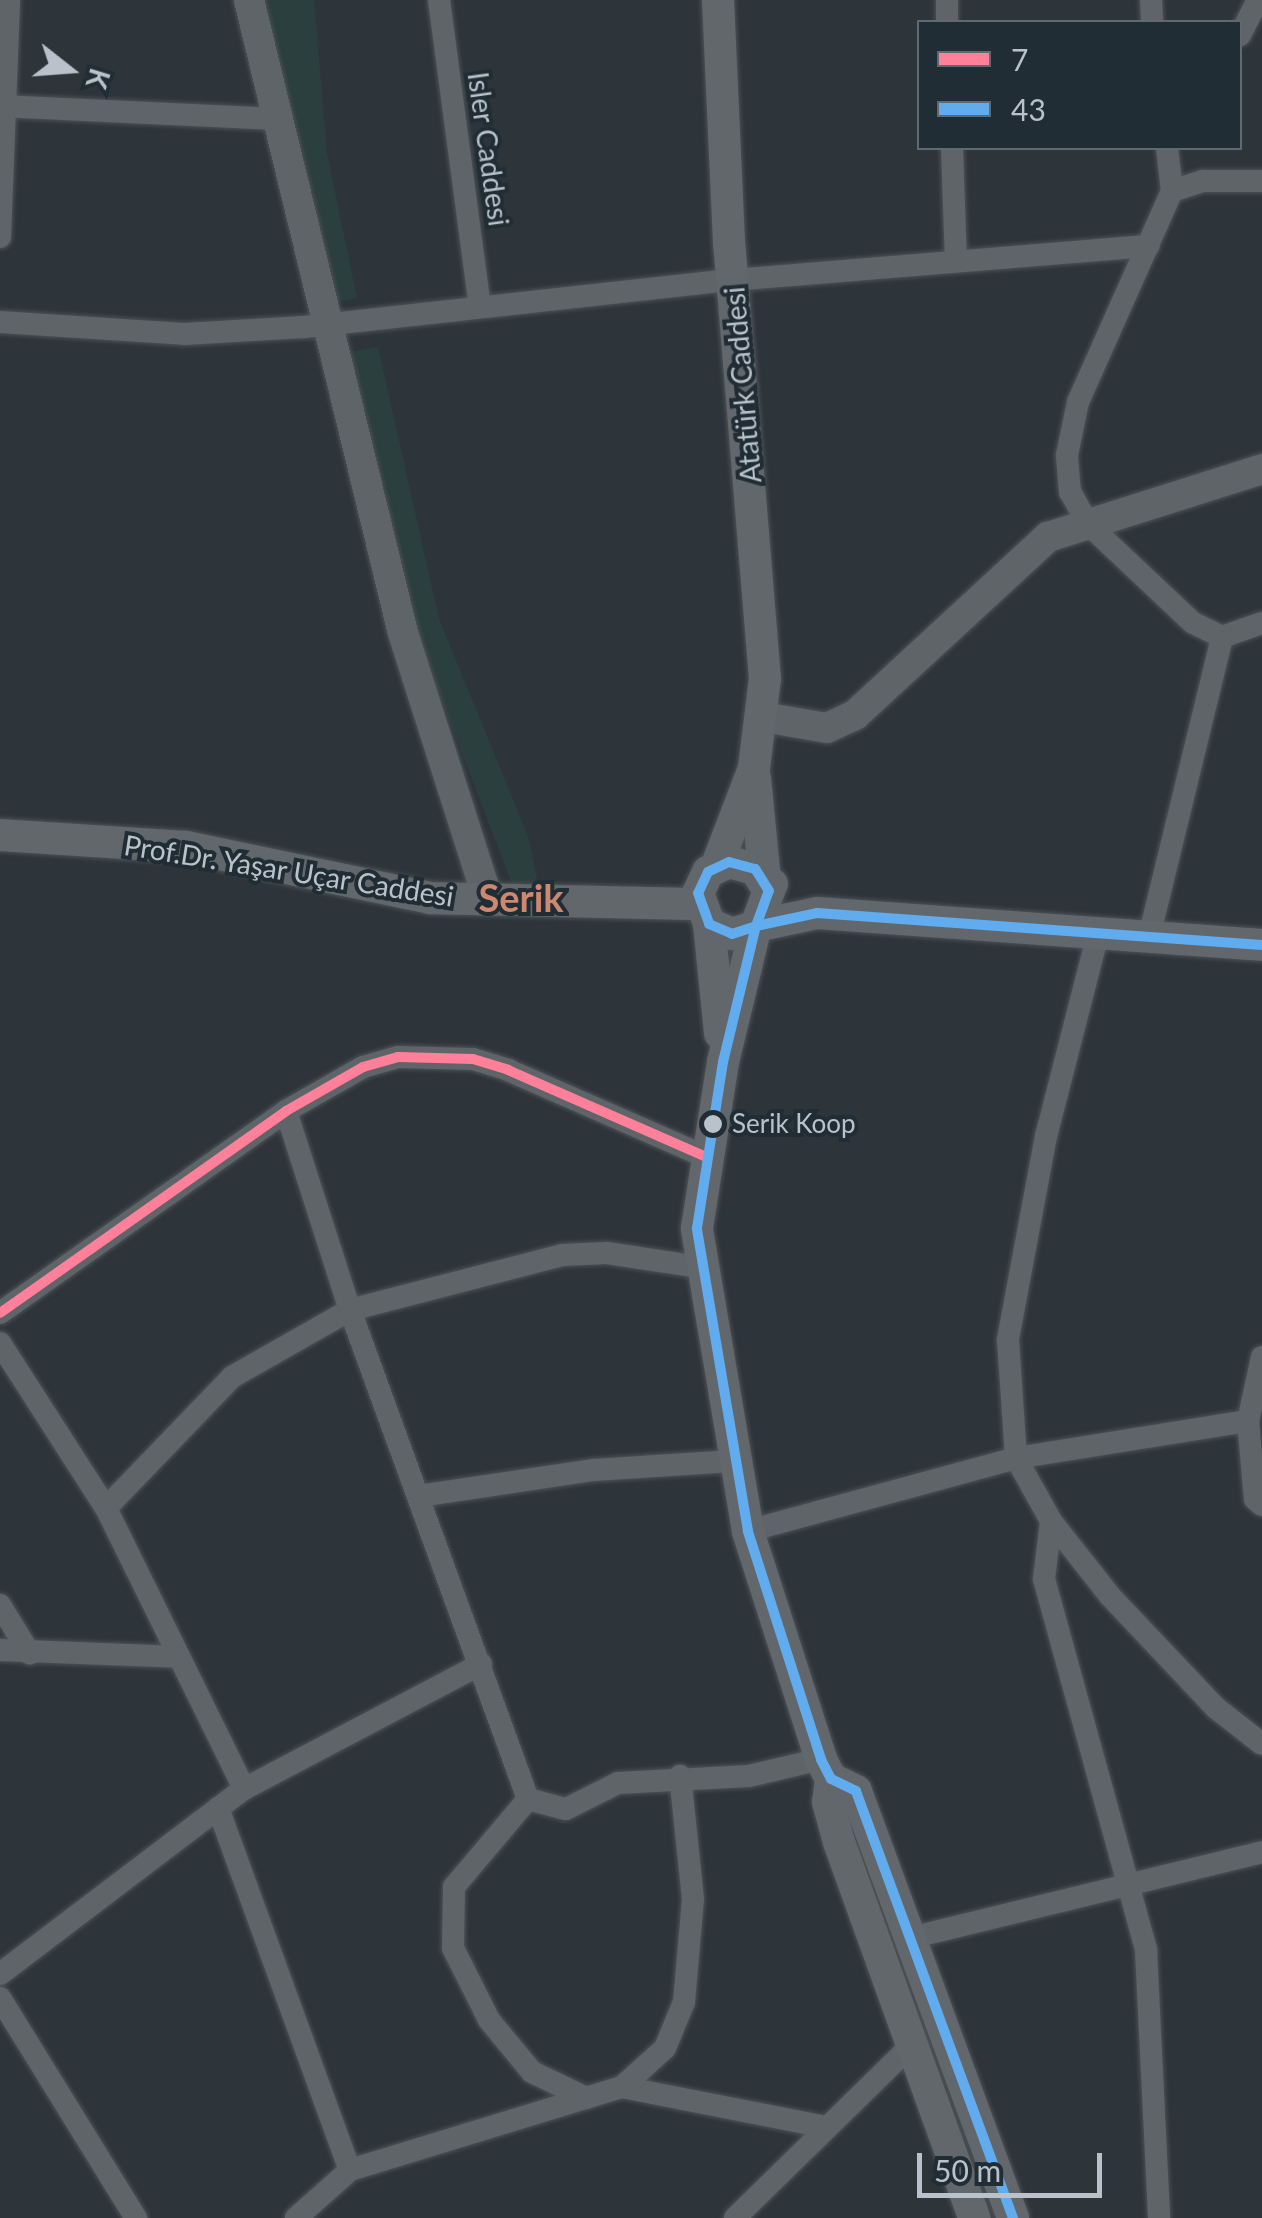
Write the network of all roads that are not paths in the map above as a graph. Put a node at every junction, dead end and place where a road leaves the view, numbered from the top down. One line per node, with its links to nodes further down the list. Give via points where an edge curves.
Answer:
1 (9, 0): 7 (street)
2 (249, 0): 8 (street)
3 (439, 0): 17 (street, Isler Caddesi)
4 (718, 0): 16 (main road, Atatürk Caddesi)
5 (1258, 0): 6 (street)
6 (1242, 31)
7 (2, 106): 8 (street); 13 (street)
8 (277, 119): 19 (street)
9 (952, 150): 15 (street)
10 (1167, 150): 12 (street)
11 (1262, 181): 12 (street, via 1204,181)
12 (1172, 191): 14 (street)
13 (0, 237)
14 (1149, 246): 15 (street); 23 (street, via 1078,402 1067,455 1070,492)
15 (956, 261): 16 (street)
16 (733, 280): 17 (street); 26 (main road, Atatürk Caddesi)
17 (480, 306): 19 (street)
18 (0, 322): 19 (street, via 184,334)
19 (325, 324): 31 (street, via 403,633)
20 (1262, 447): 22 (street, via 1144,490)
21 (1262, 469): 22 (street, via 1147,510)
22 (1122, 511): 23 (street)
23 (1088, 524): 25 (street, via 1193,624); 26 (street, via 1048,538 855,715 827,728)
24 (1262, 623): 25 (street, via 1249,622)
25 (1222, 637): 36 (street)
26 (763, 717): 27 (main road, Atatürk Caddesi)
27 (754, 768): 29 (main road, Atatürk Caddesi); 30 (main road, Atatürk Caddesi)
28 (0, 835): 31 (main road, Prof.Dr. Yaşar Uçar Caddesi, via 186,847 430,898)
29 (718, 866): 30 (main road, via 743,863); 33 (main road, via 701,882)
30 (765, 880): 32 (main road); 34 (main road, via 769,904)
31 (488, 900): 33 (main road, Prof.Dr. Yaşar Uçar Caddesi)
32 (817, 913): 34 (main road); 35 (main road)
33 (703, 914): 34 (main road, via 732,934); 38 (main road)
34 (756, 926): 38 (main road)
35 (1098, 934): 36 (main road); 47 (street, via 1046,1136 1008,1340)
36 (1149, 937): 37 (main road)
37 (1262, 946)
38 (723, 1062): 40 (main road)
39 (286, 1112): 40 (street, via 364,1067 416,1056 473,1058); 42 (street); 43 (street)
40 (704, 1156): 41 (main road)
41 (700, 1267): 42 (street, via 608,1253 562,1255); 48 (main road)
42 (350, 1310): 49 (street); 51 (street, via 232,1377)
43 (0, 1313)
44 (0, 1343): 51 (street)
45 (1262, 1356): 46 (street)
46 (1248, 1421): 47 (street); 50 (street, via 1254,1500)
47 (1016, 1458): 52 (street); 53 (street)
48 (734, 1461): 49 (street, via 561,1474); 53 (main road)
49 (419, 1496): 58 (street)
50 (1262, 1505)
51 (106, 1508): 57 (street)
52 (1050, 1521): 59 (street, via 1189,1680); 66 (street, via 1044,1579)
53 (748, 1531): 60 (main road)
54 (0, 1605): 56 (street)
55 (0, 1650): 56 (street)
56 (30, 1654): 57 (street)
57 (179, 1657): 62 (street)
58 (481, 1664): 62 (street); 63 (street)
59 (1262, 1744)
60 (826, 1769): 61 (street); 67 (main road, via 856,1791); 70 (main road, via 840,1842)
61 (680, 1776): 63 (street, via 618,1784 566,1809); 71 (street, via 693,1899 684,2002 665,2048)
62 (244, 1790): 64 (street)
63 (528, 1799): 72 (street, via 454,1887 454,1948 489,2020 532,2072)
64 (218, 1808): 68 (street); 74 (street)
65 (1262, 1852): 66 (street)
66 (1133, 1886): 67 (street); 80 (street, via 1146,1950)
67 (914, 1937): 79 (main road)
68 (0, 1974)
69 (0, 1998): 75 (street)
70 (914, 2043): 73 (street); 78 (main road)
71 (622, 2087): 72 (street); 73 (street)
72 (586, 2098): 74 (street)
73 (825, 2127): 77 (street)
74 (350, 2170): 76 (street)
75 (136, 2218)
76 (296, 2218)
77 (735, 2218)
78 (974, 2218)
79 (1013, 2218)
80 (1158, 2218)

